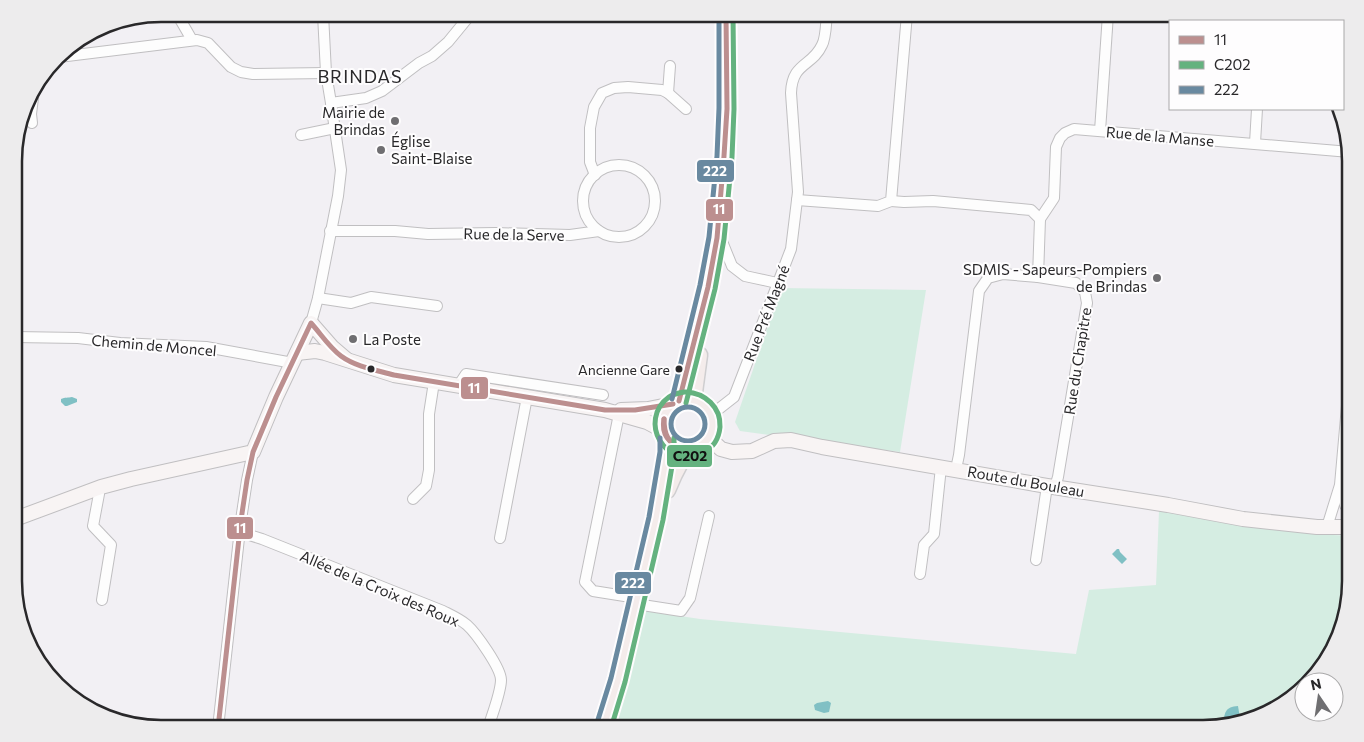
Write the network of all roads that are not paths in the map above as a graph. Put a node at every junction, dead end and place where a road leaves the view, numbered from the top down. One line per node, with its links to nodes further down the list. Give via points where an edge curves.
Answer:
1 (182, 22): 8 (street)
2 (323, 22): 11 (street)
3 (464, 22): 13 (street, via 432,56 382,91 366,98)
4 (726, 22): 28 (main road, via 727,118)
5 (827, 22): 24 (street, Rue Pré Magné, via 823,44 796,72 791,83)
6 (906, 22): 25 (street)
7 (1107, 22): 19 (street)
8 (192, 40): 9 (street); 11 (street, via 208,43 241,72)
9 (72, 55)
10 (670, 66): 12 (street)
11 (326, 73): 13 (street)
12 (668, 93): 14 (street); 23 (street, via 628,87 602,93 594,107 590,128 590,162)
13 (331, 103): 18 (street)
14 (686, 109)
15 (1258, 110): 21 (street)
16 (31, 114): 17 (street)
17 (32, 123)
18 (335, 128): 20 (street); 27 (street, via 341,170)
19 (1100, 131): 21 (street, Rue de la Manse); 26 (street, Rue de la Manse, via 1074,129 1060,138 1056,147 1054,198)
20 (301, 135)
21 (1255, 143): 22 (street, Rue de la Manse)
22 (1341, 151)
23 (594, 175): 29 (street, via 584,194 583,205 591,224); 29 (street, Rue de la Serve, via 605,168 629,167 649,181 654,192 652,216 635,234 623,237)
24 (797, 200): 25 (street, via 878,206); 31 (street, Rue Pré Magné, via 790,249)
25 (891, 201): 26 (street, via 934,201 1031,210)
26 (1040, 219): 30 (street)
27 (330, 230): 29 (street, Rue de la Serve, via 361,228 428,234 570,235); 32 (street)
28 (717, 230): 31 (street, via 732,266 746,276); 43 (main road)
29 (599, 232)
30 (1038, 277): 52 (street, Rue du Chapitre, via 1003,274 988,278 979,291); 55 (street, Rue du Chapitre, via 1076,283 1085,292 1087,303 1058,477)
31 (777, 283): 46 (street, Rue Pré Magné, via 734,397)
32 (318, 298): 33 (street, via 351,303 371,297); 34 (street)
33 (437, 306)
34 (308, 329): 36 (street, via 310,342); 37 (street); 38 (street)
35 (22, 337): 37 (street, Chemin de Moncel, via 78,338)
36 (325, 353): 37 (street, via 315,351); 38 (street)
37 (295, 358): 50 (street)
38 (346, 359): 39 (street, via 394,375)
39 (434, 382): 40 (street); 58 (street, via 428,434 430,470 426,486)
40 (458, 386): 41 (street, via 466,374); 42 (street)
41 (603, 395)
42 (527, 397): 44 (street); 65 (street)
43 (681, 402): 44 (street, via 635,410); 46 (main road, via 700,403); 47 (main road, via 664,416)
44 (605, 410): 45 (street)
45 (619, 414): 47 (street, via 647,422); 69 (street, via 585,582 593,591)
46 (711, 415): 48 (main road, via 713,423)
47 (665, 434): 49 (main road, via 672,444); 61 (main road, via 667,453)
48 (709, 438): 49 (main road, via 695,448); 51 (street, Route du Bouleau, via 721,449 732,452 752,451 774,441 791,440)
49 (687, 449): 61 (main road)
50 (254, 452): 56 (street); 64 (street)
51 (941, 467): 52 (street, Route du Bouleau); 67 (street, via 934,534 924,545)
52 (956, 469): 55 (street, Route du Bouleau)
53 (1341, 474): 54 (street)
54 (1340, 485): 57 (street); 62 (street)
55 (1051, 486): 62 (street, Route du Bouleau, via 1242,519); 66 (street)
56 (98, 488): 59 (street); 68 (street, via 93,526 111,545)
57 (1341, 489)
58 (413, 499)
59 (22, 516)
60 (709, 516): 69 (street, via 690,598 681,611)
61 (656, 518): 69 (main road)
62 (1327, 527): 63 (street, Route du Bouleau)
63 (1341, 527)
64 (240, 532): 70 (street); 71 (street, Allée de la Croix des Roux, via 443,611 466,624 485,647 501,677)
65 (500, 538)
66 (1036, 560)
67 (920, 574)
68 (102, 600)
69 (637, 601): 72 (main road)
70 (219, 720)
71 (491, 720)
72 (606, 720)

